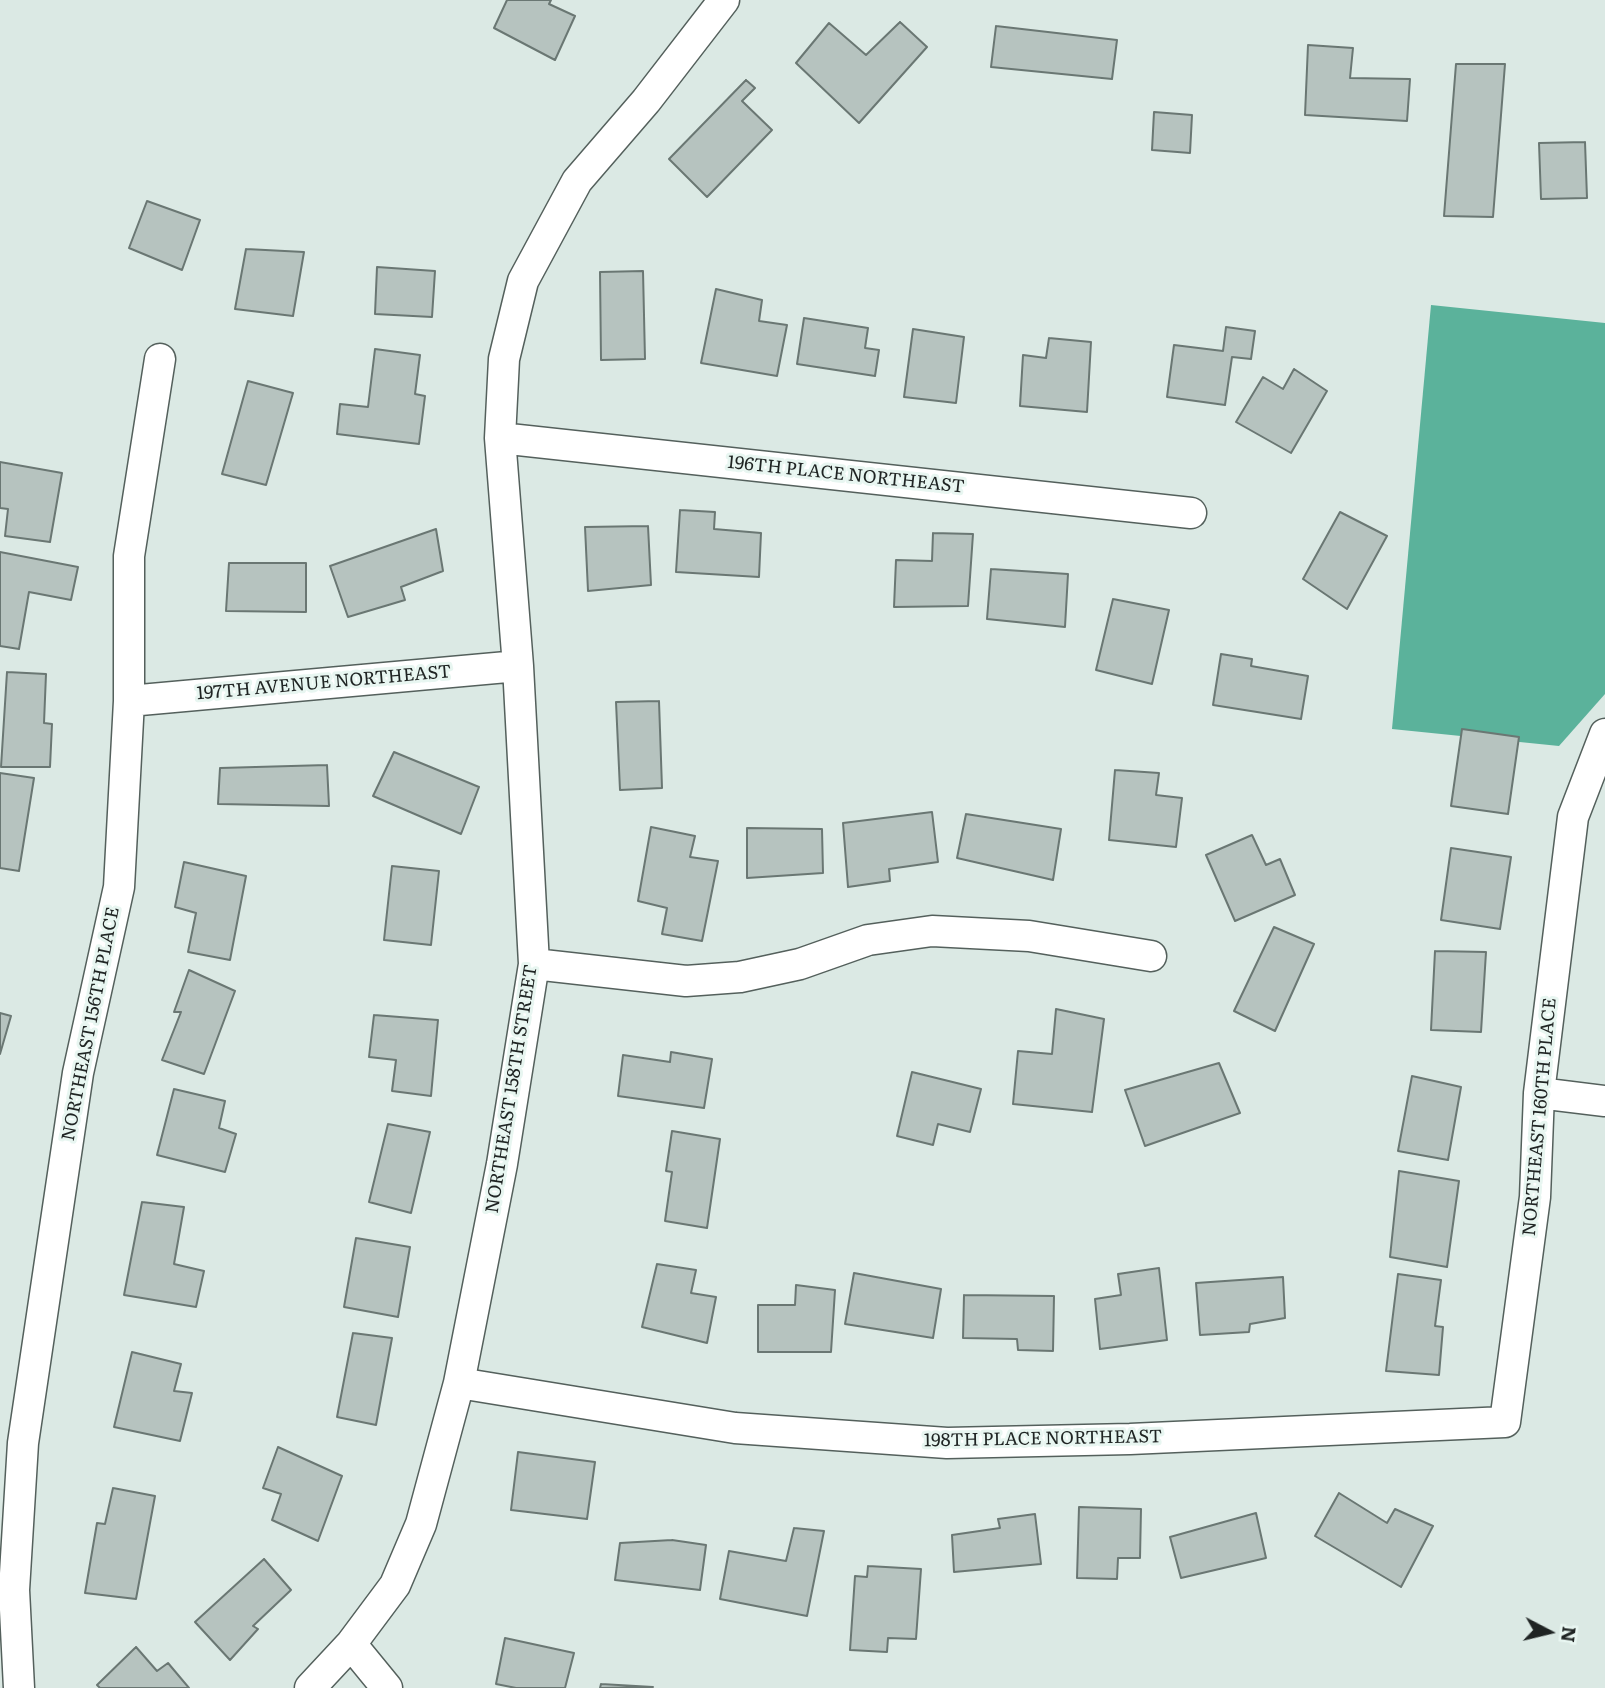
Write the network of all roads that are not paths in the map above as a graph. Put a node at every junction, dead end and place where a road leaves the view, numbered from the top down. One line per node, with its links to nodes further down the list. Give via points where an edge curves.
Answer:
1 (724, 0): 3 (street, NORTHEAST 158TH STREET, via 577,181 523,281 504,359)
2 (160, 359): 6 (street, NORTHEAST 156TH PLACE, via 129,556)
3 (500, 438): 4 (street, 196TH PLACE NORTHEAST); 5 (street, NORTHEAST 158TH STREET)
4 (1191, 513)
5 (518, 666): 6 (street, 197TH AVENUE NORTHEAST); 9 (street, NORTHEAST 158TH STREET)
6 (129, 701): 15 (street, NORTHEAST 156TH PLACE, via 119,887 78,1073 23,1443 14,1590)
7 (1605, 734): 10 (street, NORTHEAST 160TH PLACE, via 1573,817)
8 (1151, 956): 9 (street, via 1029,936 932,931 868,940 800,964 740,977 685,981)
9 (534, 964): 12 (street, NORTHEAST 158TH STREET, via 502,1164)
10 (1539, 1093): 11 (street); 13 (street, NORTHEAST 160TH PLACE, via 1535,1197)
11 (1605, 1101)
12 (459, 1383): 13 (street, 198TH PLACE NORTHEAST, via 735,1428 947,1443); 14 (street, NORTHEAST 158TH STREET, via 421,1524 395,1585)
13 (1505, 1422)
14 (351, 1644): 16 (street, NORTHEAST 158TH STREET); 17 (street)
15 (19, 1688)
16 (310, 1688)
17 (387, 1688)

